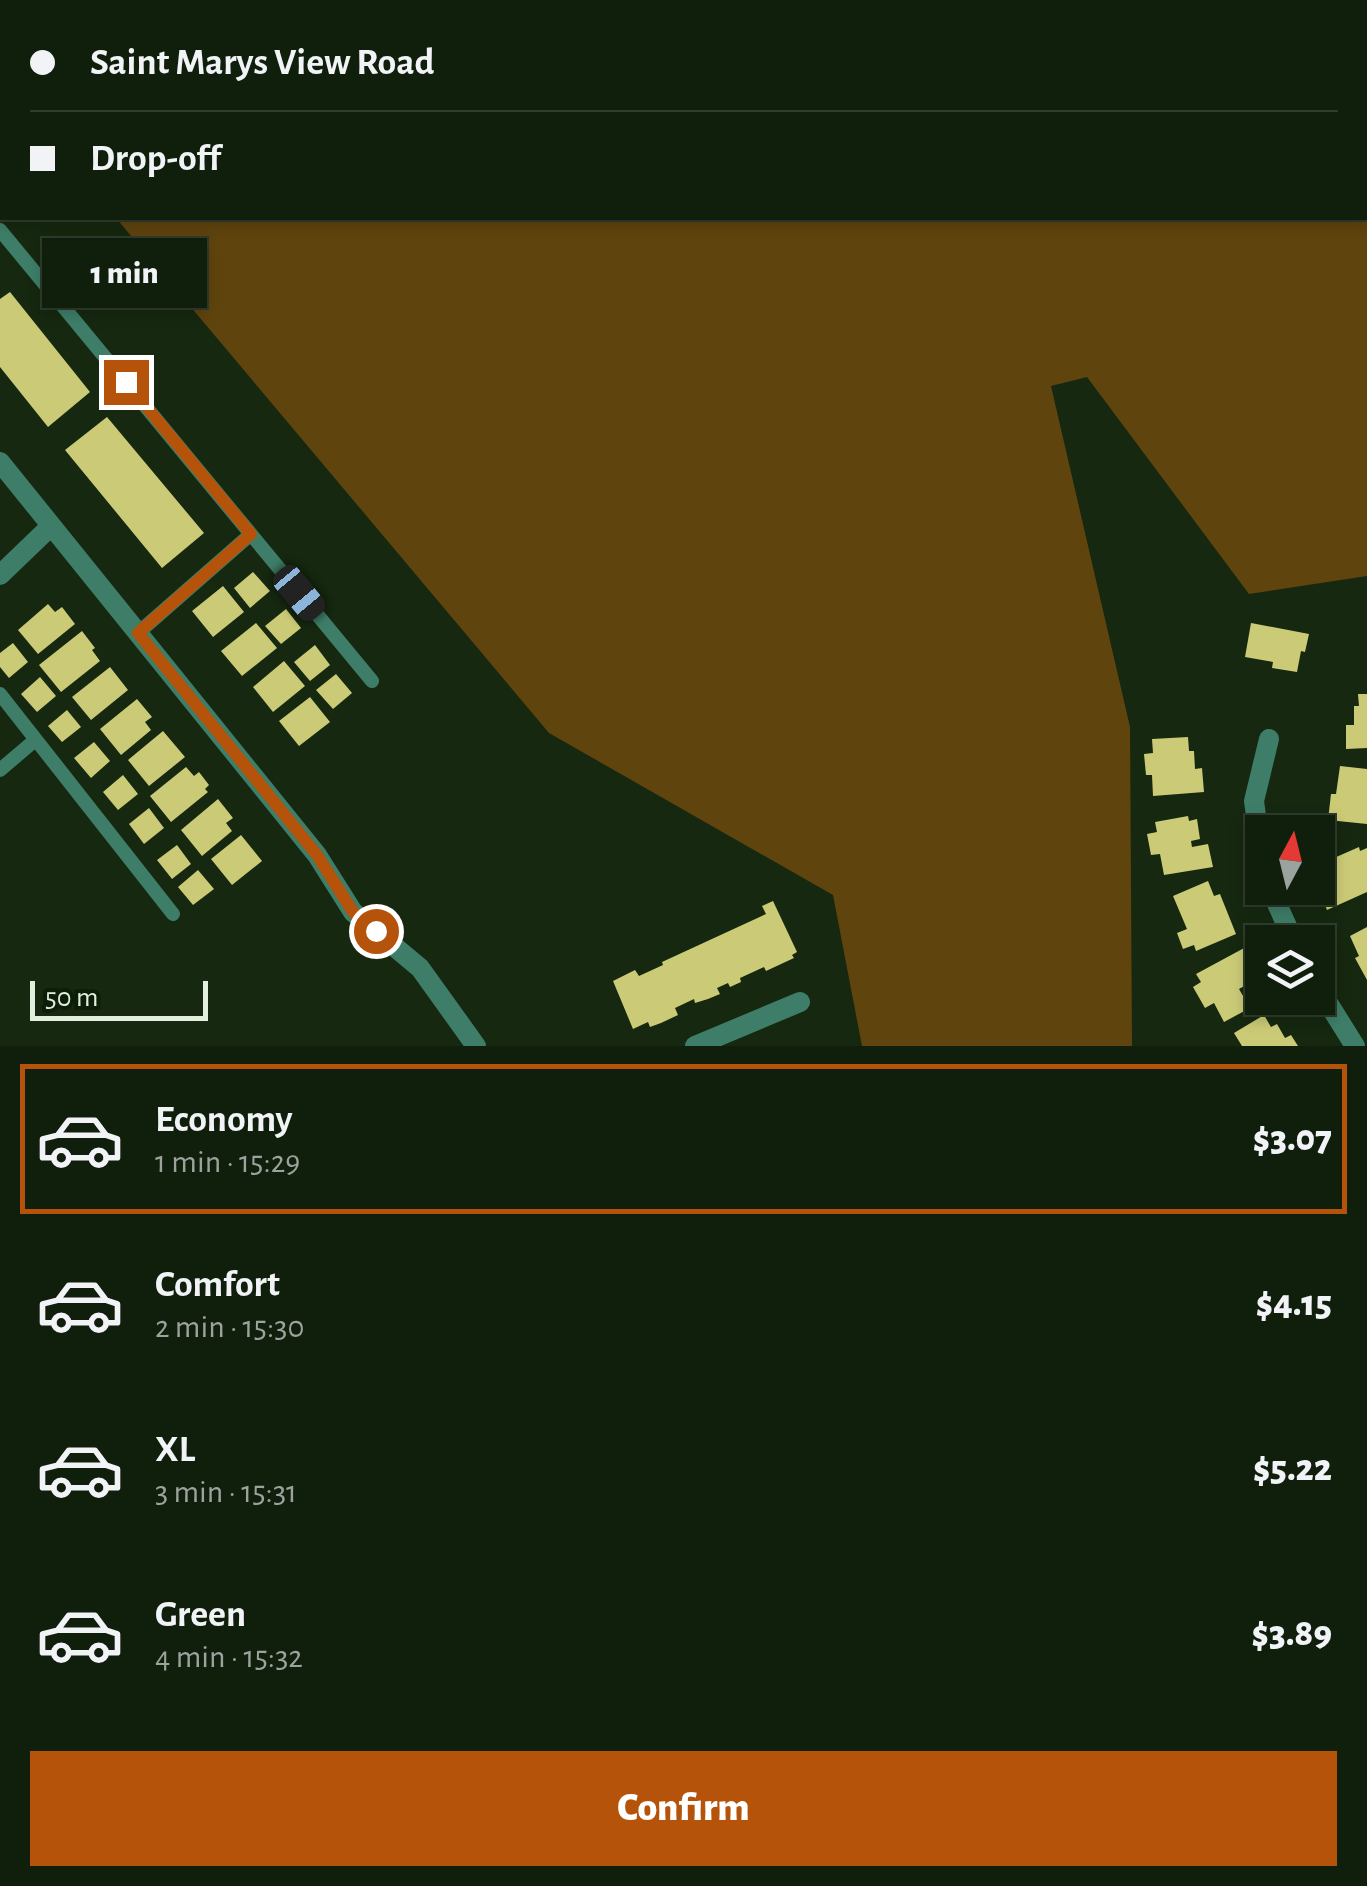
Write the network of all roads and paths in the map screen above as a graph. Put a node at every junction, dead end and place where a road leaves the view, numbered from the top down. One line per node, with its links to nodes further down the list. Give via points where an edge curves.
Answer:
1 (0, 230): 4 (lane)
2 (0, 462): 3 (street)
3 (51, 526): 5 (street); 6 (street)
4 (251, 534): 6 (lane); 7 (lane)
5 (0, 575)
6 (138, 633): 16 (street, via 317,855 353,912 420,968)
7 (372, 680)
8 (0, 694): 10 (lane)
9 (1270, 739): 12 (street)
10 (34, 741): 11 (lane); 13 (lane)
11 (0, 770)
12 (1256, 815)
13 (173, 914)
14 (800, 1002): 17 (street)
15 (1335, 1014): 18 (street)
16 (476, 1046)
17 (696, 1046)
18 (1355, 1046)

